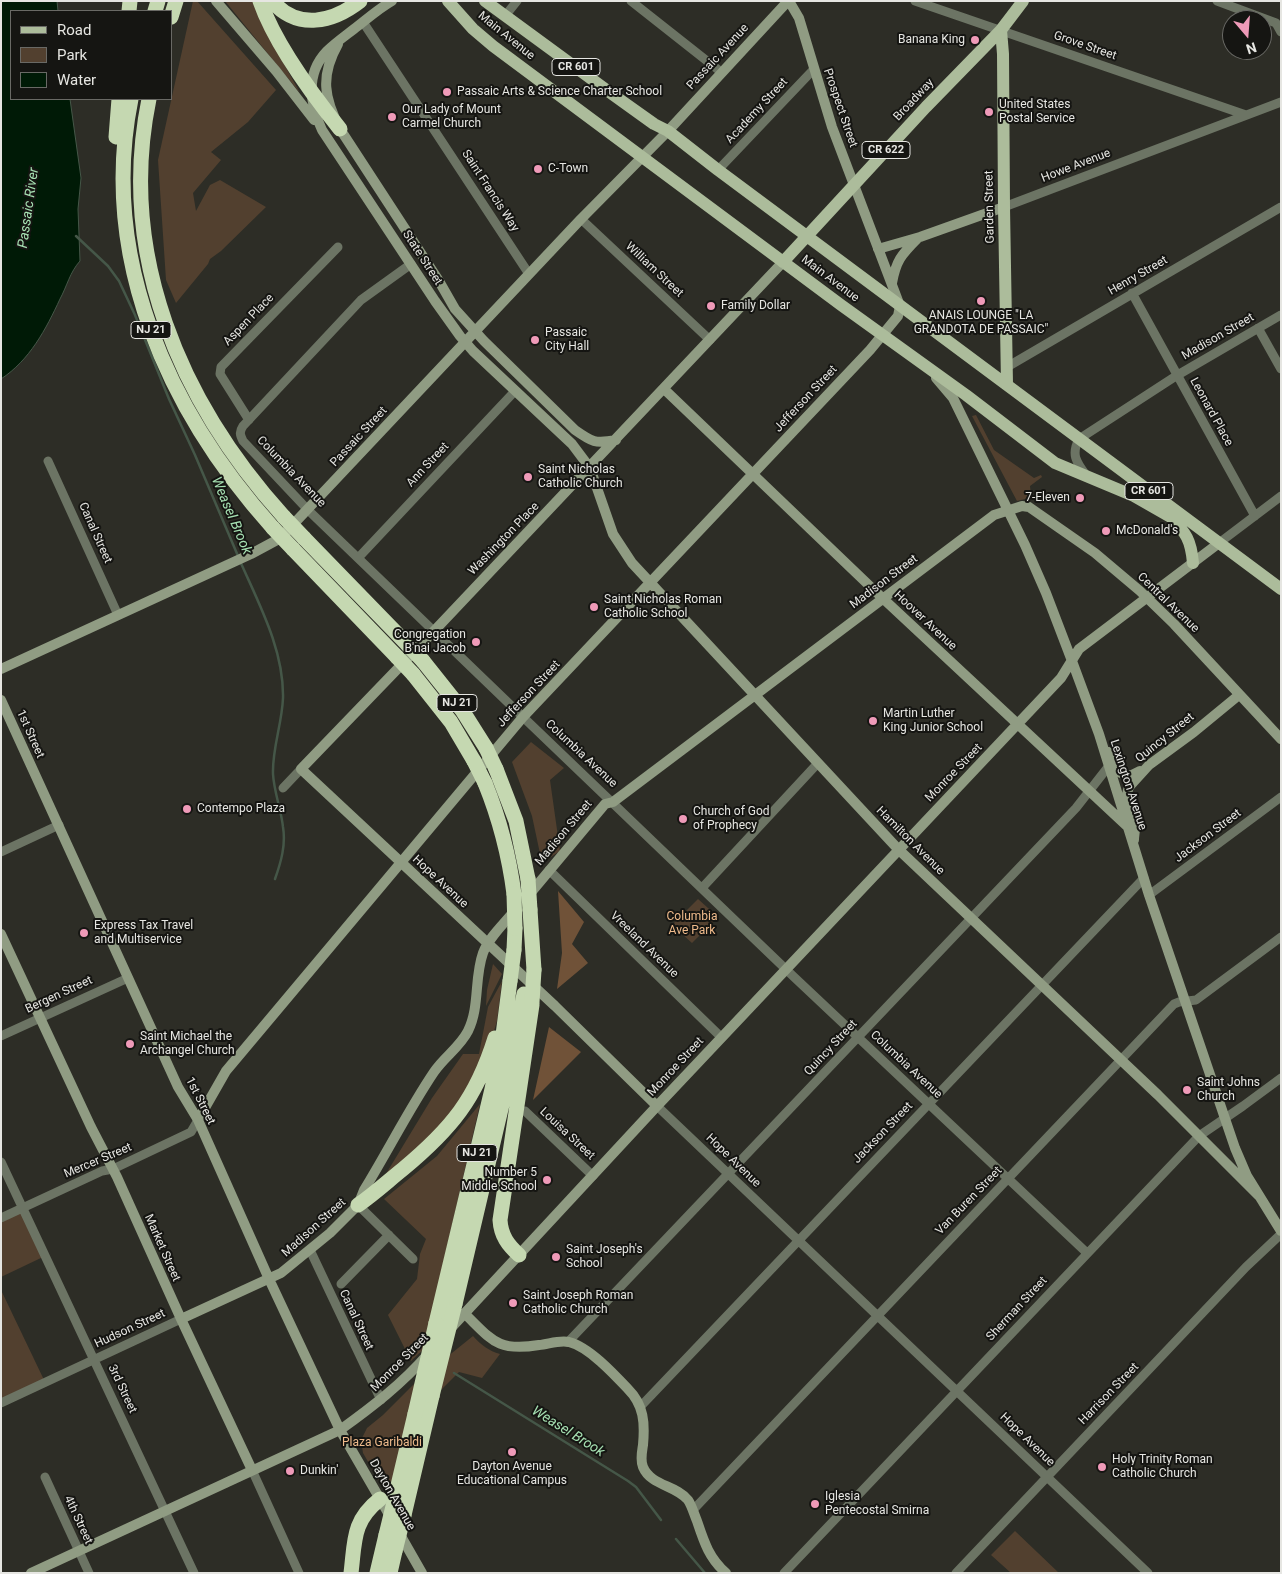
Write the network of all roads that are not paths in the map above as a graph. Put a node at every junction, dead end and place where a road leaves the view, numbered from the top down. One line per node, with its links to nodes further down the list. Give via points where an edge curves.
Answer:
1 (176, 1): 15 (highway)
2 (216, 1): 30 (main road)
3 (260, 1): 23 (highway, via 272,29)
4 (272, 1): 5 (highway, via 290,15 317,20 335,17)
5 (360, 1)
6 (448, 1): 32 (main road, Main Avenue / CR 601, via 492,46)
7 (485, 1): 16 (main road, Main Avenue / CR 601)
8 (517, 1): 16 (street)
9 (631, 1): 22 (street)
10 (788, 1): 21 (main road, Prospect Street, via 799,18); 22 (main road, Passaic Avenue)
11 (915, 1): 18 (street, Grove Street)
12 (1023, 1): 18 (main road, Broadway / CR 622)
13 (1217, 1): 19 (street, via 1276,24)
14 (388, 2): 17 (main road, State Street)
15 (172, 14)
16 (505, 16): 31 (main road, Main Avenue / CR 601)
17 (363, 22): 20 (main road, State Street); 44 (street, Saint Francis Way)
18 (1001, 30): 28 (street, Grove Street); 34 (main road, Broadway / CR 622); 35 (main road, Garden Street)
19 (1281, 32)
20 (345, 36): 23 (main road, State Street, via 320,59); 29 (main road, State Street, via 333,53 325,81 328,101)
21 (814, 69): 33 (street, Academy Street); 34 (main road, Prospect Street)
22 (722, 72): 31 (main road, Passaic Avenue)
23 (311, 90): 29 (highway); 30 (main road, State Street)
24 (119, 100): 46 (highway, via 115,200 124,245)
25 (131, 100): 46 (highway, NJ 21, via 124,141 124,200 128,245)
26 (149, 100): 119 (highway, NJ 21, bridge, via 142,136 140,199 144,242 159,304 182,364 211,420 247,473 284,517 423,661 462,710 486,748 516,821 528,879 531,968)
27 (1281, 102): 28 (street, Howe Avenue)
28 (1246, 115): 35 (street, Howe Avenue)
29 (340, 129): 51 (main road, State Street, via 455,309)
30 (322, 130): 43 (main road, State Street)
31 (668, 131): 32 (main road, Passaic Street); 33 (main road, Main Avenue / CR 601)
32 (643, 156): 37 (main road, Passaic Street); 42 (main road, Main Avenue / CR 601)
33 (718, 170): 38 (main road, Main Avenue / CR 601)
34 (854, 185): 38 (main road, Broadway / CR 622); 41 (main road, Prospect Street)
35 (1004, 207): 39 (main road, Howe Avenue); 56 (main road, Garden Street)
36 (1281, 207): 47 (street, Henry Street)
37 (582, 219): 44 (main road, Passaic Street); 53 (street, William Street)
38 (806, 236): 42 (main road, Broadway / CR 622); 48 (main road, Main Avenue / CR 601)
39 (920, 237): 41 (main road, Howe Avenue); 45 (main road, via 901,255 895,266)
40 (338, 247): 62 (street, Aspen Place, via 221,368 220,374)
41 (878, 250): 45 (main road, Prospect Street)
42 (783, 262): 52 (main road, Main Avenue / CR 601); 53 (main road, Washington Place)
43 (411, 264): 54 (main road, State Street); 62 (street, Columbia Avenue, via 361,300)
44 (529, 274): 51 (main road, Passaic Street)
45 (892, 285): 48 (main road, Prospect Street)
46 (138, 288): 117 (highway, NJ 21, bridge, via 158,350 186,409 222,465 273,528 413,674 451,722 474,760 494,804 505,841 514,894 514,950)
47 (1132, 293): 56 (street, Henry Street); 58 (street, Leonard Place)
48 (900, 306): 52 (main road, Jefferson Street, via 898,316); 59 (main road, Main Avenue / CR 601)
49 (1281, 315): 50 (street, Madison Street)
50 (1258, 328): 57 (street); 58 (street, Madison Street)
51 (475, 332): 54 (main road, Passaic Street); 64 (main road, State Street, via 575,430 600,443)
52 (883, 336): 55 (main road, Main Avenue / CR 601); 67 (main road, Jefferson Street)
53 (710, 340): 60 (main road, Washington Place)
54 (466, 342): 61 (main road, State Street); 71 (main road, Passaic Street)
55 (919, 361): 68 (main road, Main Avenue / CR 601, via 1055,463); 72 (main road, Lexington Avenue, via 953,398)
56 (1007, 367): 59 (main road, Garden Street)
57 (1281, 368)
58 (1176, 376): 63 (street, Madison Street); 74 (street, Leonard Place)
59 (1007, 384): 63 (main road, Main Avenue / CR 601)
60 (664, 389): 64 (main road, Washington Place); 67 (main road, Hoover Avenue)
61 (515, 391): 66 (main road, State Street, via 572,444); 76 (street, Ann Street)
62 (249, 420): 71 (street, Columbia Avenue, via 240,430 243,441)
63 (1079, 439): 68 (street, via 1075,457); 75 (main road, Main Avenue / CR 601)
64 (616, 440): 66 (main road, Washington Place)
65 (48, 461): 82 (street, Canal Street)
66 (590, 468): 78 (main road, Hamilton Avenue, via 613,534 632,563); 83 (main road, Washington Place)
67 (753, 474): 78 (main road, Jefferson Street); 80 (main road, Hoover Avenue)
68 (1088, 477): 73 (main road, Main Avenue / CR 601)
69 (1281, 496): 74 (street, Monroe Street)
70 (1022, 506): 72 (main road, Madison Street); 81 (main road, Central Avenue, via 1029,507 1095,553)
71 (308, 510): 76 (street, Columbia Avenue); 82 (main road, Passaic Street, via 277,540)
72 (1008, 510): 80 (main road, Madison Street, via 994,515); 84 (main road, Lexington Avenue, via 1046,593)
73 (1171, 516): 75 (main road, Main Avenue / CR 601); 77 (main road, via 1190,543)
74 (1255, 516): 75 (street, Monroe Street)
75 (1218, 542): 77 (main road, Monroe Street); 79 (main road, Main Avenue / CR 601)
76 (359, 556): 83 (street, Columbia Avenue)
77 (1193, 563): 81 (main road, Monroe Street)
78 (652, 582): 86 (main road, Hamilton Avenue); 89 (main road, Jefferson Street)
79 (1281, 588)
80 (883, 598): 86 (main road, Madison Street); 91 (main road, Hoover Avenue)
81 (1148, 598): 84 (main road, Monroe Street, via 1079,648); 87 (main road, Central Avenue)
82 (118, 614): 85 (main road, Passaic Street)
83 (435, 630): 89 (street, Columbia Avenue); 96 (main road, Washington Place)
84 (1072, 661): 90 (main road, Lexington Avenue); 91 (main road, Monroe Street, via 1061,678)
85 (1, 669)
86 (754, 695): 93 (main road, Hamilton Avenue); 100 (main road, Madison Street)
87 (1239, 695): 92 (main road, Central Avenue); 94 (main road, Quincy Street)
88 (1, 700): 101 (main road, 1st Street)
89 (523, 717): 100 (street, Columbia Avenue); 106 (main road, Jefferson Street)
90 (1094, 719): 94 (main road, via 1121,773 1130,776); 95 (main road, Lexington Avenue)
91 (1017, 724): 98 (main road, Hoover Avenue); 104 (main road, Monroe Street)
92 (1281, 739)
93 (818, 763): 104 (main road, Hamilton Avenue); 109 (street)
94 (1149, 765): 103 (main road, Quincy Street, via 1127,791 1135,826)
95 (1108, 767): 98 (street, Quincy Street); 102 (main road, Lexington Avenue)
96 (301, 769): 97 (street, Washington Place); 106 (main road, Hope Avenue)
97 (283, 788)
98 (1089, 792): 102 (main road, Hoover Avenue); 111 (street, Quincy Street)
99 (1281, 797): 110 (street, Jackson Street)
100 (613, 802): 107 (main road, Madison Street, via 605,804); 109 (street, Columbia Avenue)
101 (58, 826): 105 (street); 116 (main road, 1st Street)
102 (1128, 827): 103 (main road, Lexington Avenue)
103 (1134, 841): 108 (main road, Lexington Avenue)
104 (898, 849): 111 (main road, Hamilton Avenue); 115 (main road, Monroe Street)
105 (1, 852)
106 (400, 862): 114 (main road, Hope Avenue); 131 (main road, Jefferson Street, via 226,1071)
107 (549, 870): 114 (main road, Madison Street); 123 (street, Vreeland Avenue)
108 (1144, 878): 110 (main road, Lexington Avenue); 118 (street, Jackson Street)
109 (702, 888): 115 (street, Columbia Avenue)
110 (1149, 895): 120 (main road, Lexington Avenue)
111 (971, 918): 118 (main road, Hamilton Avenue); 124 (street, Quincy Street)
112 (1, 934): 121 (main road, Market Street)
113 (1281, 937): 120 (street, Van Buren Street, via 1196,1000)
114 (488, 943): 128 (main road, Hope Avenue); 139 (main road, Madison Street, via 479,967 469,1030 435,1071)
115 (786, 969): 123 (main road, Monroe Street); 124 (street, Columbia Avenue)
116 (128, 978): 121 (street, Bergen Street); 131 (main road, 1st Street, via 178,1087)
117 (510, 981): 139 (highway, via 486,1062 464,1106 435,1142); 164 (highway, NJ 21, bridge, via 492,1089 415,1414)
118 (1042, 985): 125 (main road, Hamilton Avenue); 127 (street, Jackson Street)
119 (528, 998): 147 (highway, via 500,1220 503,1235); 151 (highway, NJ 21)
120 (1185, 1002): 125 (street, Van Buren Street, via 1174,1004); 130 (main road, Lexington Avenue)
121 (40, 1018): 122 (street, Bergen Street); 134 (main road, Market Street)
122 (1, 1036)
123 (721, 1037): 128 (main road, Monroe Street)
124 (858, 1038): 127 (street, Columbia Avenue); 135 (street, Quincy Street)
125 (1120, 1060): 132 (main road, Hamilton Avenue); 137 (street, Van Buren Street)
126 (1281, 1078): 130 (street, Sherman Street)
127 (929, 1104): 137 (street, Columbia Avenue); 144 (street, Jackson Street)
128 (657, 1106): 135 (street, Hope Avenue); 136 (main road, Monroe Street)
129 (525, 1111): 136 (street, Louisa Street)
130 (1225, 1117): 132 (street, Sherman Street); 138 (main road, Lexington Avenue, via 1240,1161)
131 (198, 1120): 134 (street, Mercer Street, via 191,1132); 149 (main road, 1st Street)
132 (1199, 1136): 138 (main road, Hamilton Avenue); 146 (street, Sherman Street)
133 (1, 1162): 140 (street, 3rd Street)
134 (113, 1169): 140 (street, Mercer Street); 153 (main road, Market Street)
135 (729, 1174): 144 (street, Hope Avenue); 154 (street, Quincy Street)
136 (593, 1176): 147 (main road, Monroe Street)
137 (1007, 1179): 146 (street, Columbia Avenue); 152 (street, Van Buren Street)
138 (1259, 1196): 142 (main road, Lexington Avenue)
139 (358, 1205): 143 (street); 145 (main road, Madison Street)
140 (22, 1208): 141 (street, Mercer Street); 155 (street, 3rd Street)
141 (1, 1218)
142 (1281, 1233): 163 (street, Harrison Street)
143 (389, 1236): 148 (street); 150 (street)
144 (798, 1240): 152 (street, Hope Avenue); 159 (street, Jackson Street)
145 (310, 1250): 149 (main road, Madison Street); 157 (street, Canal Street)
146 (1087, 1253): 156 (street, Sherman Street)
147 (519, 1255): 151 (main road, Monroe Street)
148 (413, 1259)
149 (269, 1279): 153 (main road, Hudson Street); 160 (main road, 1st Street)
150 (341, 1284)
151 (459, 1308): 154 (main road, via 490,1338 510,1347); 157 (main road, Monroe Street, via 412,1372); 174 (highway, NJ 21, bridge, via 432,1396)
152 (877, 1316): 156 (street, Hope Avenue); 166 (street, Van Buren Street)
153 (180, 1319): 155 (street, Hudson Street); 161 (main road, Market Street)
154 (568, 1342): 159 (main road, via 589,1352 628,1388)
155 (94, 1360): 158 (street, Hudson Street); 165 (street, 3rd Street)
156 (958, 1390): 163 (street, Hope Avenue); 177 (street, Sherman Street)
157 (381, 1400): 160 (main road, Monroe Street)
158 (1, 1403)
159 (640, 1406): 166 (main road, via 645,1421 641,1459 645,1471 686,1498)
160 (340, 1430): 161 (main road, Monroe Street); 164 (main road, Dayton Avenue)
161 (252, 1470): 165 (main road, Monroe Street); 171 (street, Market Street)
162 (45, 1477): 167 (street, 4th Street)
163 (1048, 1477): 178 (street, Harrison Street); 179 (street, Hope Avenue)
164 (388, 1498): 172 (highway, via 365,1512 360,1521); 173 (highway, NJ 21, bridge, via 386,1535); 175 (main road, Dayton Avenue)
165 (165, 1510): 167 (main road, Monroe Street); 170 (street, 3rd Street)
166 (693, 1510): 176 (main road, via 708,1552)
167 (79, 1551): 168 (main road, Monroe Street); 169 (street, 4th Street)
168 (31, 1573)
169 (89, 1573)
170 (194, 1573)
171 (299, 1573)
172 (351, 1573)
173 (377, 1573)
174 (390, 1573)
175 (422, 1573)
176 (726, 1573)
177 (784, 1573)
178 (956, 1573)
179 (1148, 1573)

